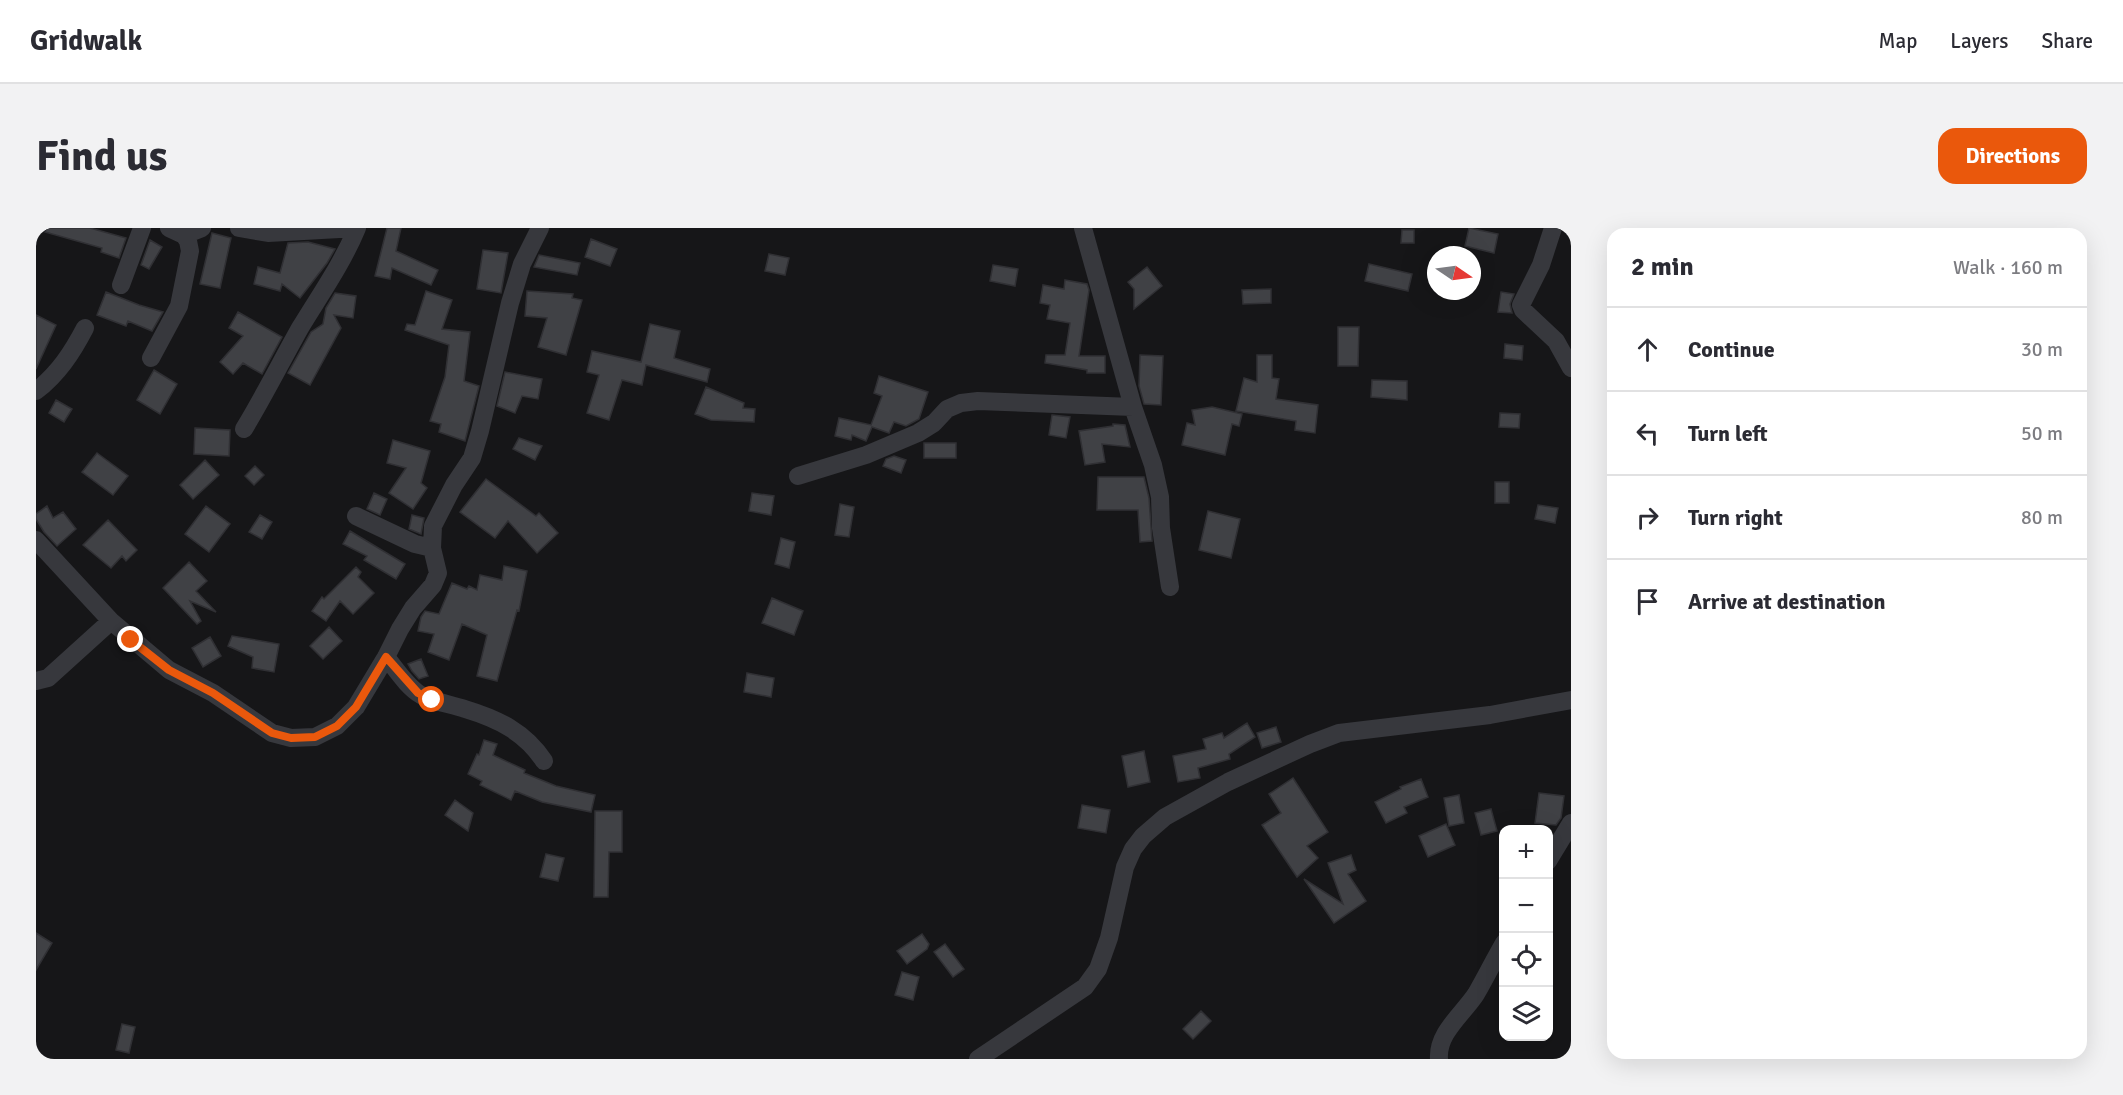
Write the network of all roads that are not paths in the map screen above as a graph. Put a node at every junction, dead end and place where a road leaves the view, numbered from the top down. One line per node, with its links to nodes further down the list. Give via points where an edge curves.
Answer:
1 (142, 228): 9 (street)
2 (202, 228): 8 (street)
3 (239, 228): 4 (street, via 268,233)
4 (357, 228): 15 (street, via 346,254)
5 (540, 228): 19 (street, via 522,264 510,303 472,458 433,526)
6 (1083, 228): 14 (street)
7 (1553, 228): 12 (street, via 1541,265 1521,305 1556,341)
8 (177, 232): 11 (street, via 188,241 190,251 179,306)
9 (121, 285)
10 (85, 328): 13 (street, via 72,354 51,380)
11 (150, 358)
12 (1571, 368)
13 (36, 391)
14 (1132, 407): 16 (street, via 961,403 947,408 918,433 866,455); 20 (street, via 1160,497)
15 (244, 429)
16 (798, 476)
17 (356, 516): 19 (street)
18 (36, 540): 21 (street)
19 (432, 548): 22 (street, via 437,563 436,579 413,608)
20 (1170, 587)
21 (111, 621): 22 (street, via 169,670 213,693 272,733 291,738 315,737 337,726 356,707); 23 (street, via 48,678)
22 (386, 657): 25 (street, via 418,693 490,718 517,732)
23 (36, 681)
24 (1571, 700): 29 (street, via 1490,715 1339,734 1228,782 1165,817 1133,849 1102,959 1085,987)
25 (544, 761)
26 (1571, 823): 27 (street)
27 (1553, 853)
28 (1499, 951): 30 (street, via 1475,996 1440,1045)
29 (978, 1059)
30 (1439, 1059)

